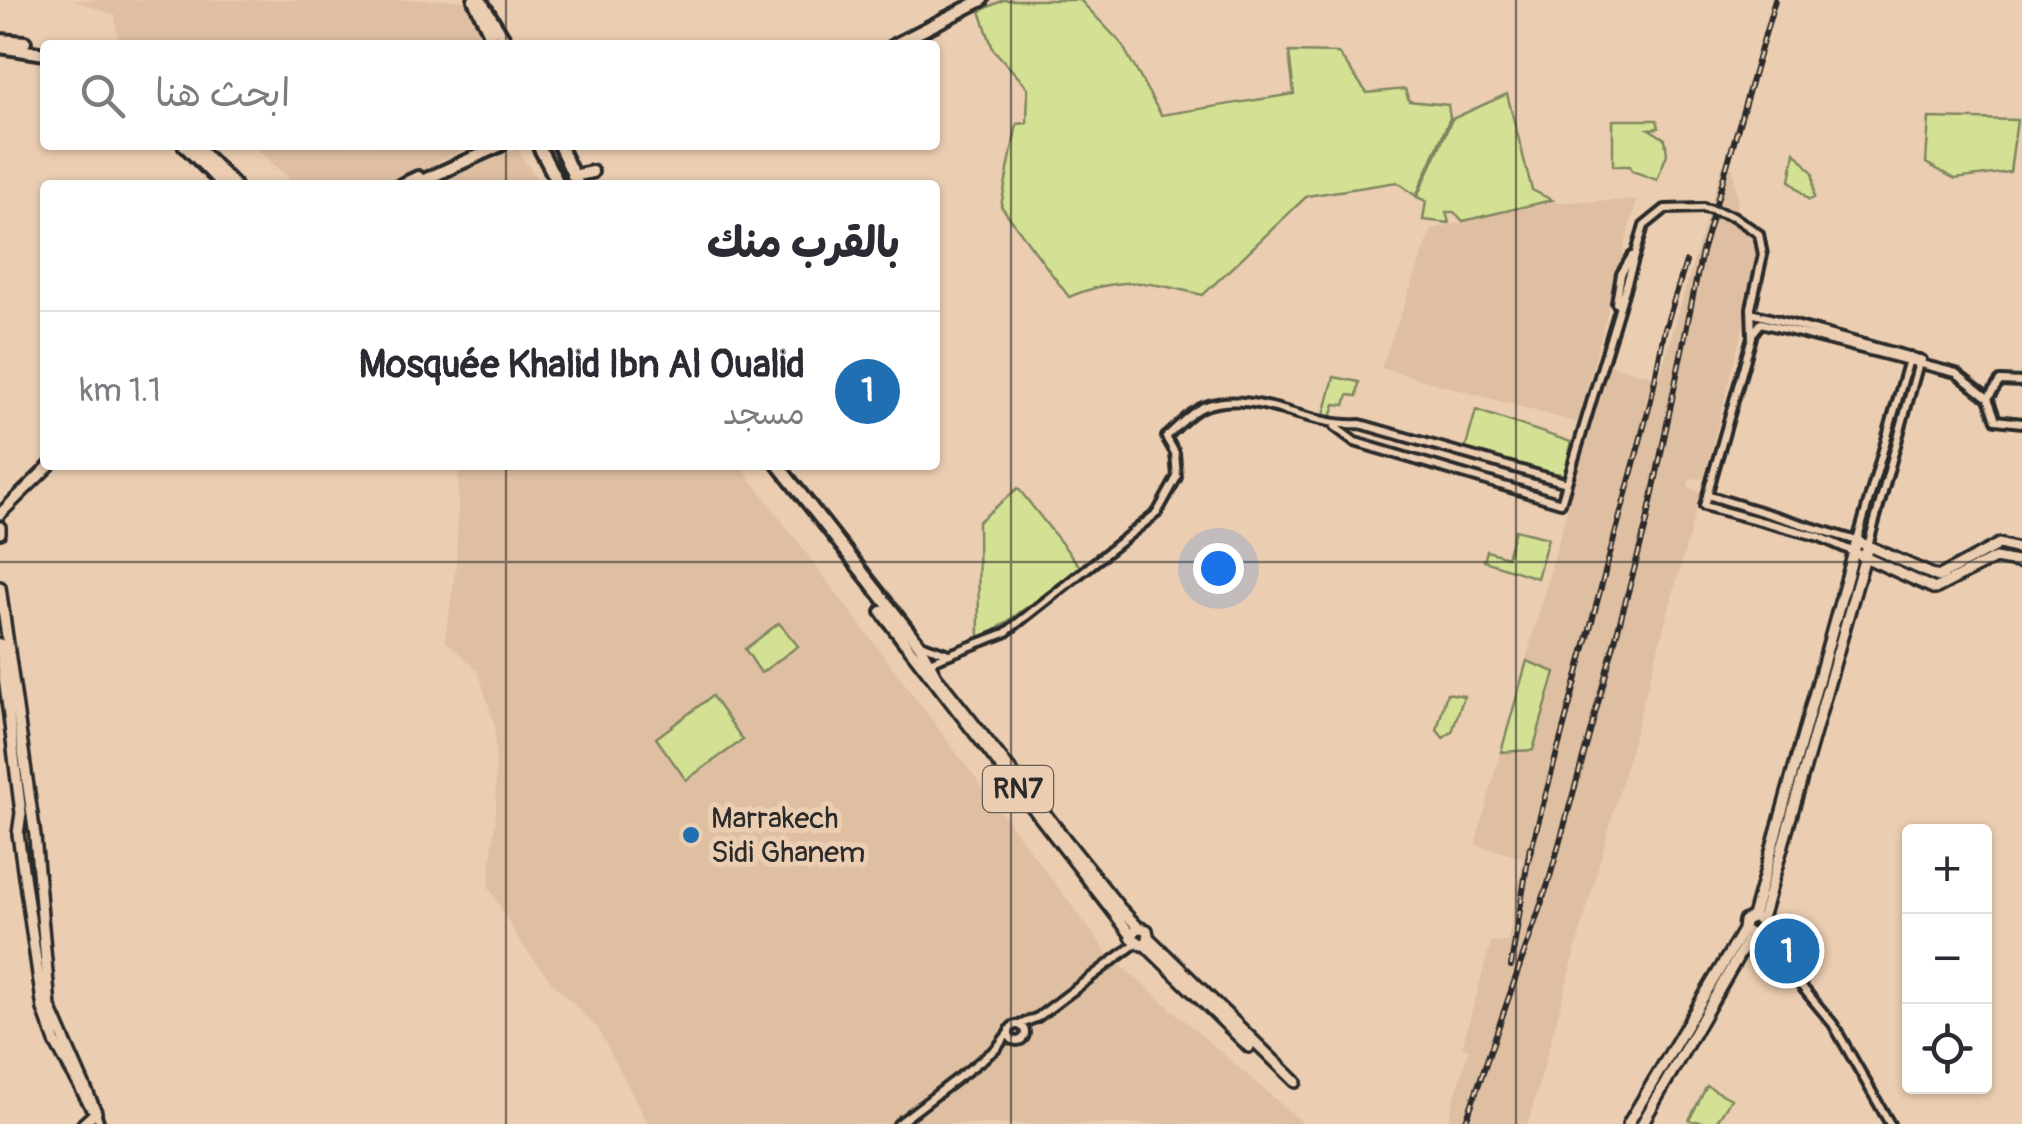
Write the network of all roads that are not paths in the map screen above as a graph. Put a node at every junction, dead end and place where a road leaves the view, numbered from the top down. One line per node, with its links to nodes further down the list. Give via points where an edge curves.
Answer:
1 (982, 0): 4 (highway)
2 (478, 1): 3 (highway)
3 (497, 40)
4 (904, 40)
5 (0, 43): 6 (highway)
6 (40, 49)
7 (189, 150): 14 (highway)
8 (200, 150): 15 (highway)
9 (476, 150): 16 (highway)
10 (490, 150): 17 (highway)
11 (541, 150): 18 (highway)
12 (561, 150): 19 (highway)
13 (592, 172): 19 (highway)
14 (219, 180)
15 (229, 180)
16 (412, 180)
17 (425, 180)
18 (556, 180)
19 (576, 180)
20 (1634, 253): 21 (street); 22 (street); 24 (street, bridge, via 1655,214 1684,207 1733,216 1754,228 1762,243)
21 (1628, 261): 22 (street); 23 (street)
22 (1628, 275): 23 (street)
23 (1619, 293): 34 (street)
24 (1757, 320): 25 (street); 35 (street)
25 (1909, 360): 26 (street); 39 (street)
26 (1922, 363): 28 (street, via 1956,373); 39 (street)
27 (2022, 382): 28 (street, via 2000,381)
28 (1988, 398): 29 (street, via 1996,420)
29 (2021, 422)
30 (1334, 426): 34 (street, via 1360,424); 34 (street, via 1355,442 1561,503); 46 (street, via 1238,400 1202,408 1166,437 1177,477 1157,513 1010,630)
31 (45, 470): 36 (main road)
32 (773, 470): 45 (highway, RN7)
33 (782, 470): 43 (highway, RN7)
34 (1567, 483)
35 (1707, 495): 39 (street); 39 (street, via 1704,506)
36 (14, 501): 37 (main road); 38 (main road)
37 (0, 514)
38 (0, 528)
39 (1861, 549): 40 (main road, via 1938,577 1999,544); 41 (main road, via 1935,589 1995,558); 53 (main road)
40 (2022, 550)
41 (2022, 563)
42 (0, 587): 49 (main road)
43 (918, 642): 45 (street); 46 (street); 48 (main road, RN7)
44 (0, 644): 50 (main road)
45 (904, 644): 48 (main road, RN7)
46 (950, 654): 48 (street)
47 (901, 659): 48 (main road)
48 (926, 666): 55 (main road, RN7)
49 (32, 822): 50 (main road); 51 (main road)
50 (19, 823): 52 (main road)
51 (37, 866): 52 (main road); 63 (main road, via 50,1007)
52 (25, 868): 63 (main road, via 46,1018)
53 (1757, 919): 54 (main road); 54 (main road, via 1744,921)
54 (1750, 933): 67 (main road); 68 (main road); 69 (street, via 1833,1024)
55 (1139, 938): 56 (street); 62 (main road, RN7)
56 (1038, 1017): 57 (street); 59 (street)
57 (1019, 1025): 58 (street); 59 (street)
58 (1009, 1032): 60 (street); 61 (street)
59 (1026, 1033): 60 (street)
60 (1014, 1041): 61 (street)
61 (996, 1049): 66 (street)
62 (1294, 1084)
63 (96, 1112): 64 (main road); 65 (street)
64 (83, 1124)
65 (100, 1124)
66 (898, 1124)
67 (1628, 1124)
68 (1642, 1124)
69 (1890, 1124)

